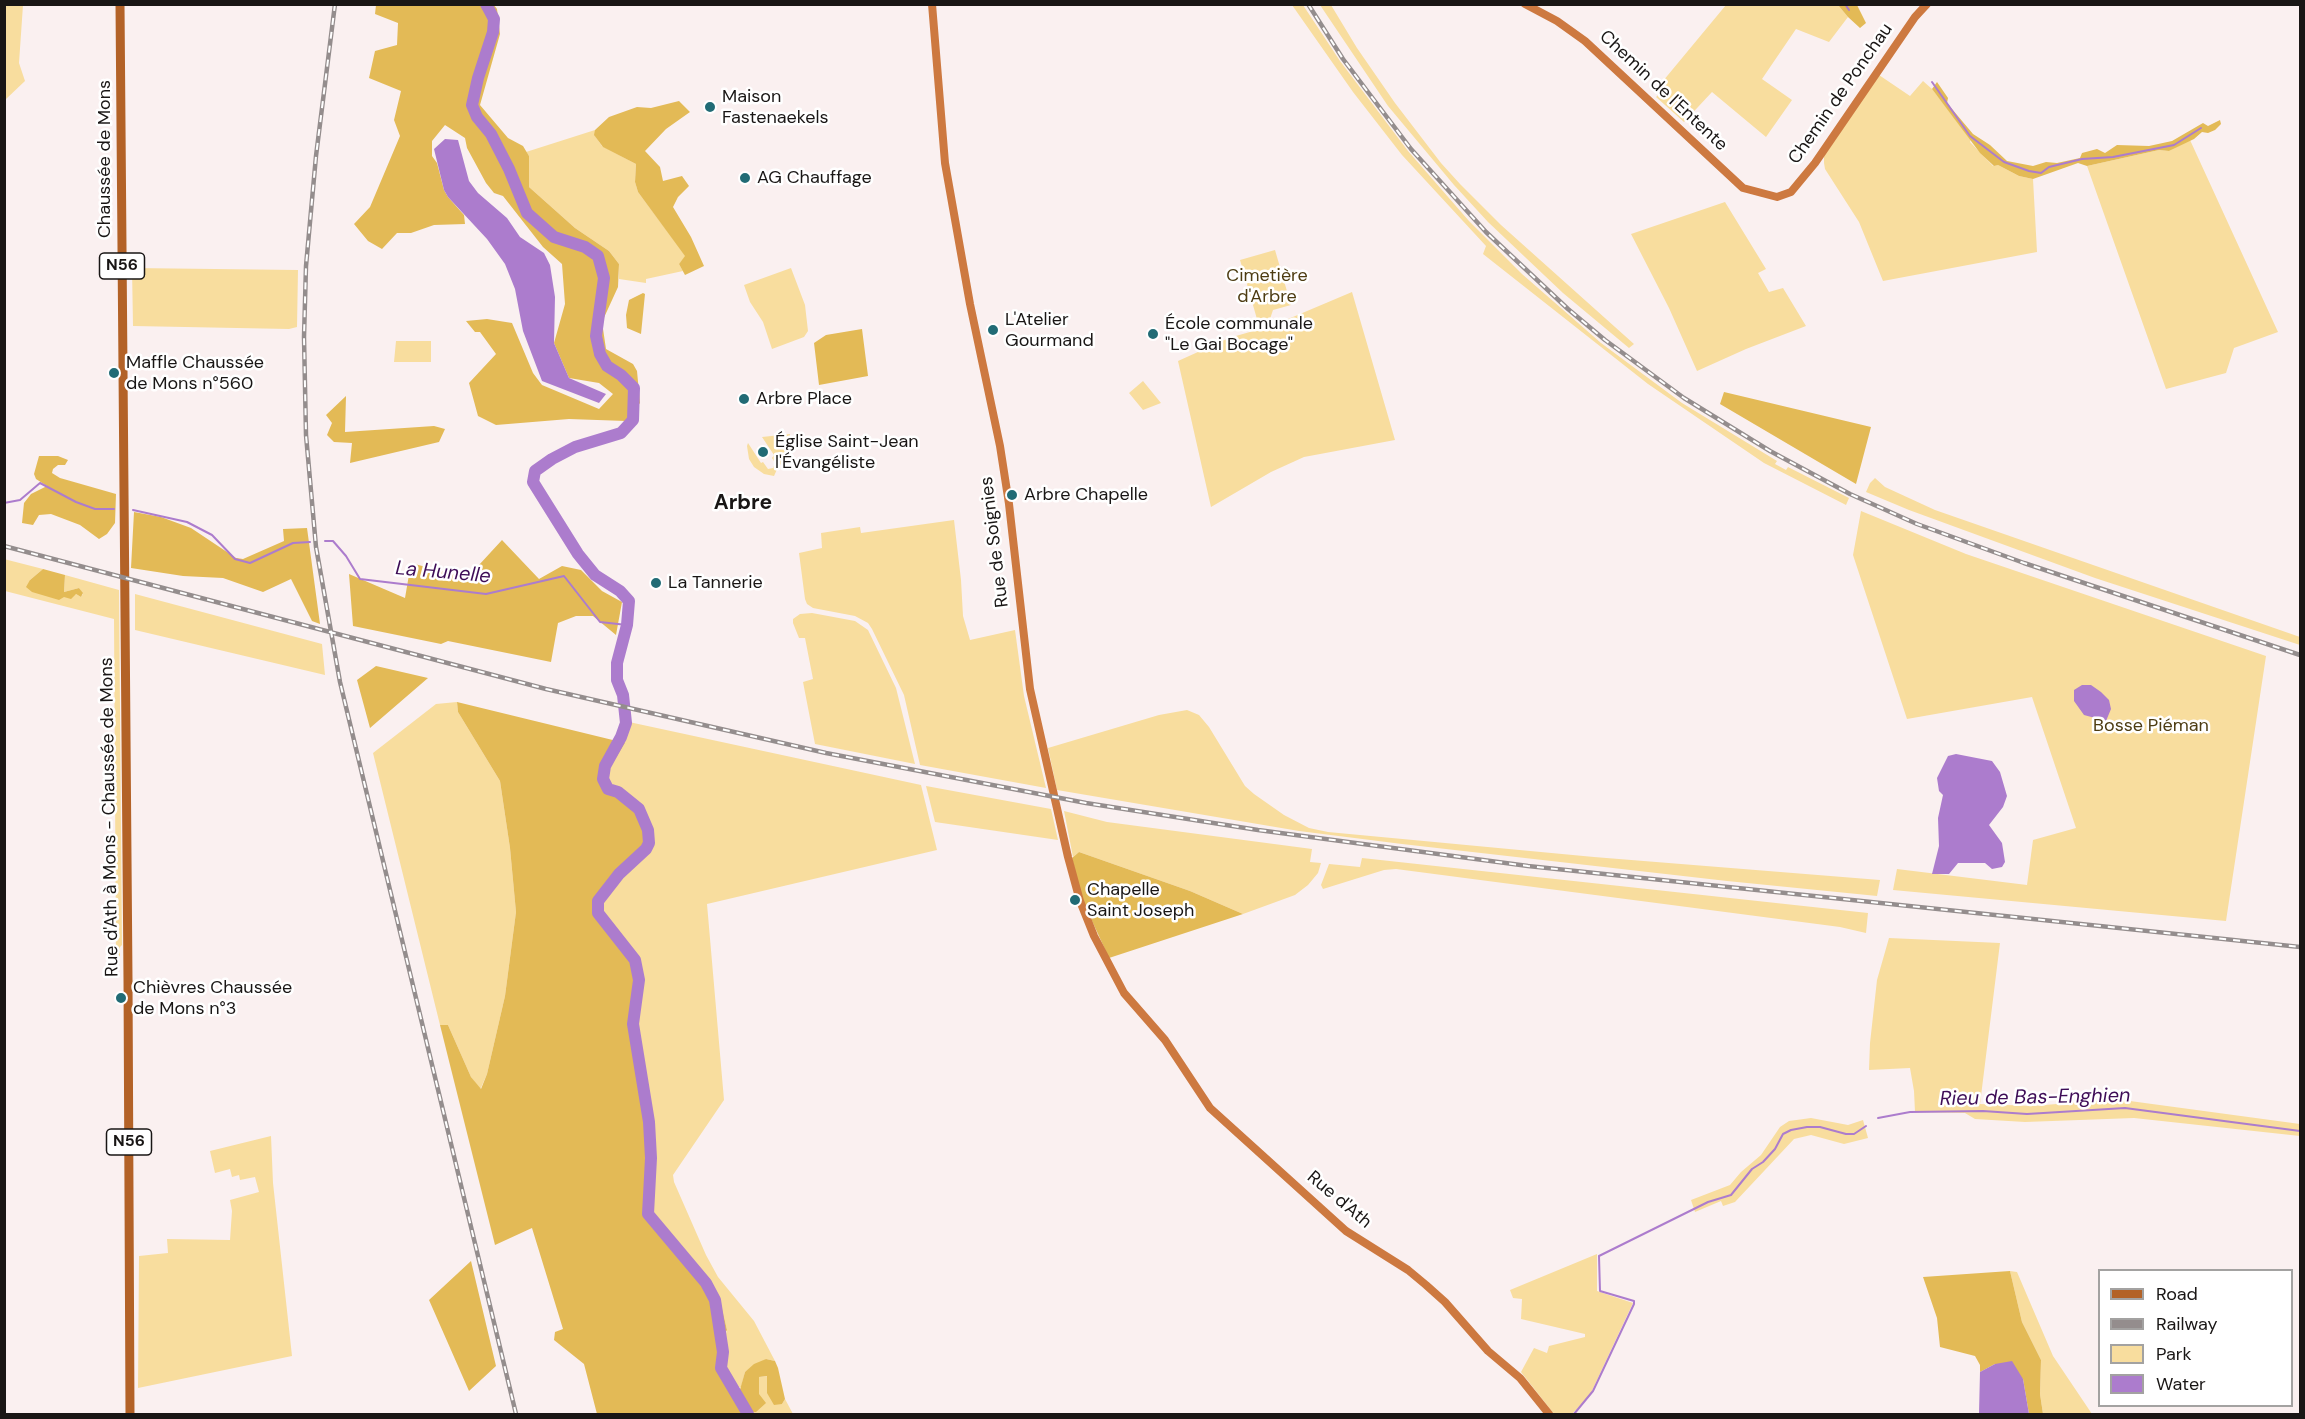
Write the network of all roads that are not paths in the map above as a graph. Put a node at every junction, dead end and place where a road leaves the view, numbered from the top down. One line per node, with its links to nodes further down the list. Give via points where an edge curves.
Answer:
1 (120, 4): 6 (main road, Chaussée de Mons / N56)
2 (932, 4): 7 (street, Rue de Soignies, via 945,163 1000,446 1030,689 1080,901 1099,948)
3 (1525, 4): 5 (street, Chemin de l'Entente, via 1585,41)
4 (1927, 4): 5 (street, Chemin de Ponchau, via 1791,192 1777,196)
5 (1743, 188)
6 (123, 528): 8 (main road, Rue d'Ath à Mons - Chaussée de Mons / N56)
7 (1124, 993): 9 (street, Rue d'Ath, via 1165,1040 1210,1108 1346,1231 1426,1285 1520,1378)
8 (130, 1414)
9 (1549, 1414)

